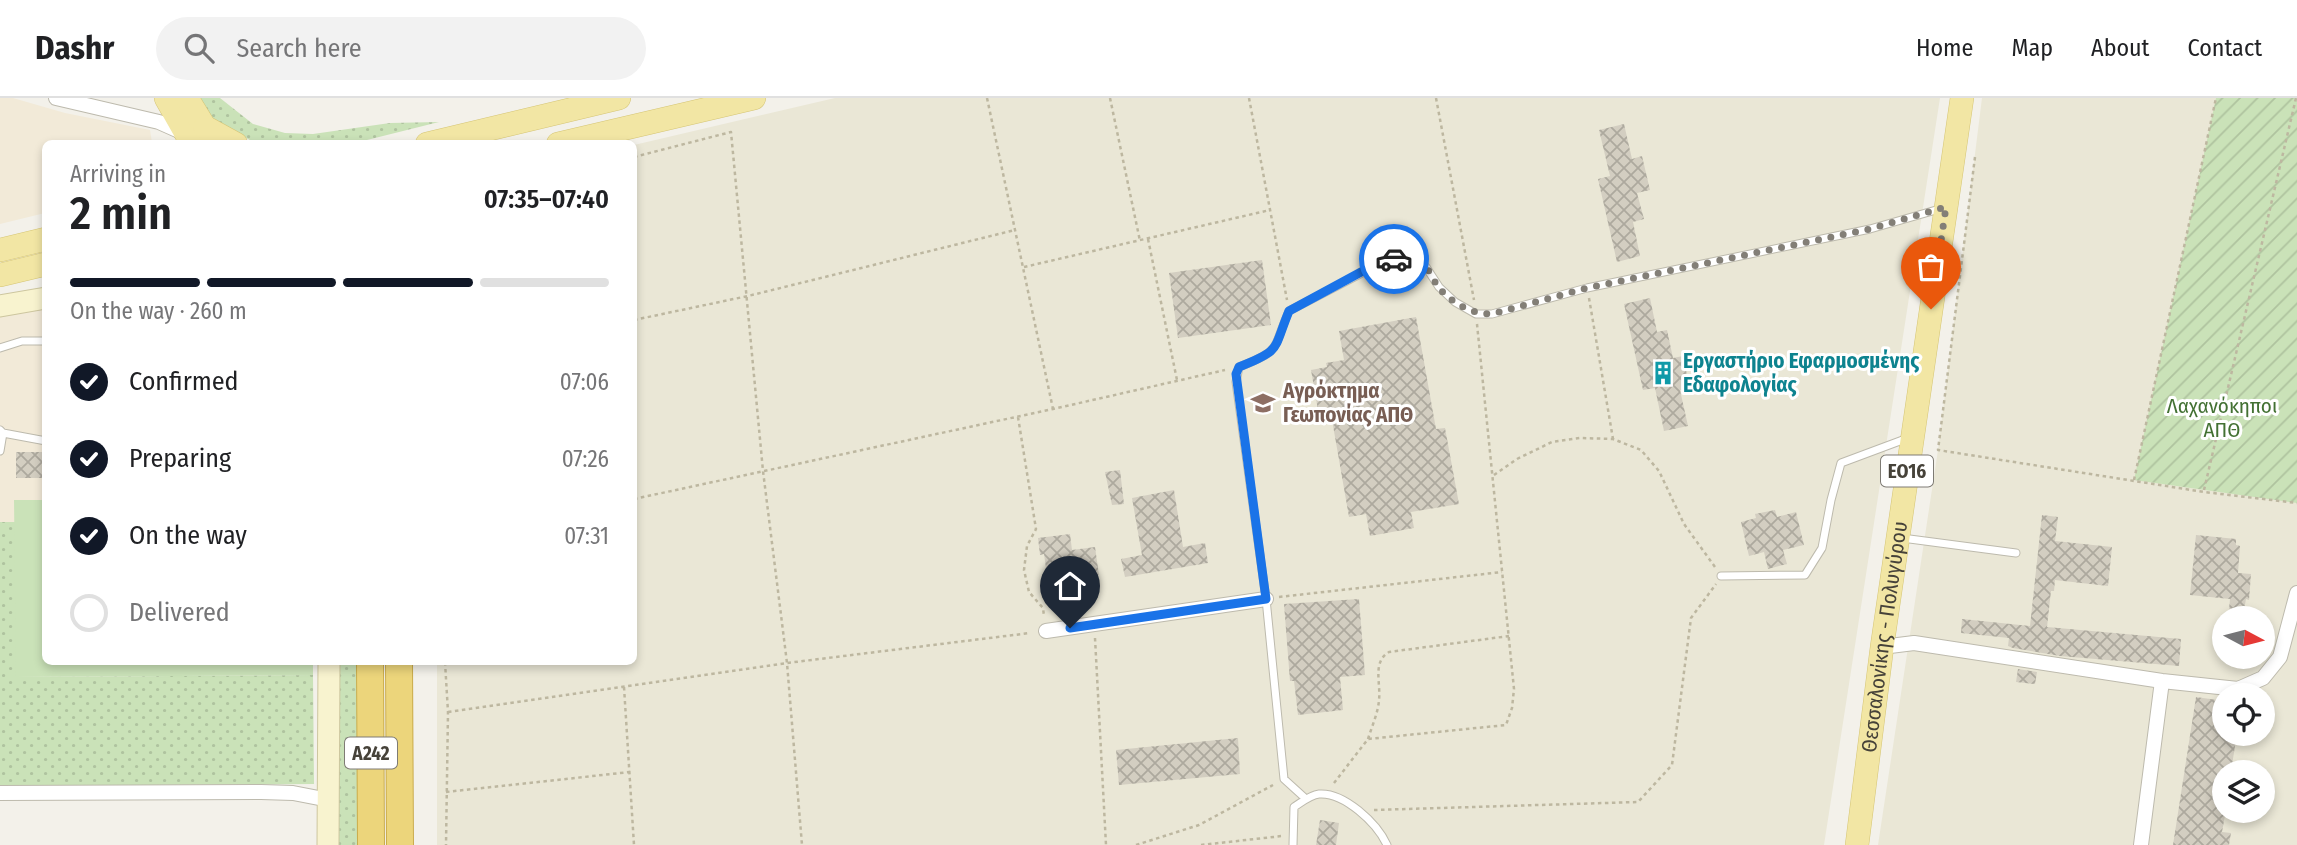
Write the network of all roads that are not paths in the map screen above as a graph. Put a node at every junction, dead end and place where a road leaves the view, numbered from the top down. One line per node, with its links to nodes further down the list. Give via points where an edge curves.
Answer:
1 (55, 98): 7 (street, via 159,122)
2 (166, 98): 7 (main road)
3 (187, 98): 7 (main road)
4 (619, 98): 8 (main road)
5 (754, 98): 9 (main road)
6 (1962, 98): 10 (main road, Θεσσαλονίκης - Πολυγύρου / ΕΟ16)
7 (197, 138)
8 (444, 140)
9 (575, 140)
10 (1946, 207): 20 (main road, Θεσσαλονίκης - Πολυγύρου / ΕΟ16); 27 (lane, via 1870,229 1587,288 1492,314 1476,314 1455,302 1426,267 1390,259 1289,311 1279,343 1264,357 1239,367 1236,382)
11 (42, 240): 12 (main road)
12 (0, 250)
13 (42, 265): 14 (main road)
14 (0, 275)
15 (42, 299): 16 (street)
16 (0, 306)
17 (42, 341): 18 (lane)
18 (0, 348)
19 (2, 432): 21 (lane); 22 (lane)
20 (1912, 437): 23 (main road, Θεσσαλονίκης - Πολυγύρου / ΕΟ16); 25 (lane, via 1841,463 1822,548 1805,575)
21 (42, 440)
22 (0, 451)
23 (1898, 537): 24 (lane); 30 (main road, Θεσσαλονίκης - Πολυγύρου / ΕΟ16)
24 (2016, 554)
25 (1721, 576)
26 (2297, 593): 28 (street)
27 (1266, 599): 29 (street); 36 (lane, via 1284,779)
28 (2294, 616): 34 (street, via 2280,657 2263,677 2238,689)
29 (1046, 631)
30 (1881, 647): 34 (street, via 1914,643); 43 (main road, Θεσσαλονίκης - Πολυγύρου / ΕΟ16)
31 (328, 665): 37 (street)
32 (370, 665): 39 (highway, Α242)
33 (399, 665): 40 (highway, Α242)
34 (2162, 681): 44 (street)
35 (0, 793): 37 (street, via 261,792)
36 (1306, 799): 41 (lane, via 1294,807); 42 (lane, via 1325,794 1361,811)
37 (329, 800): 38 (street)
38 (328, 845)
39 (371, 845)
40 (400, 845)
41 (1293, 845)
42 (1387, 845)
43 (1857, 845)
44 (2141, 845)

